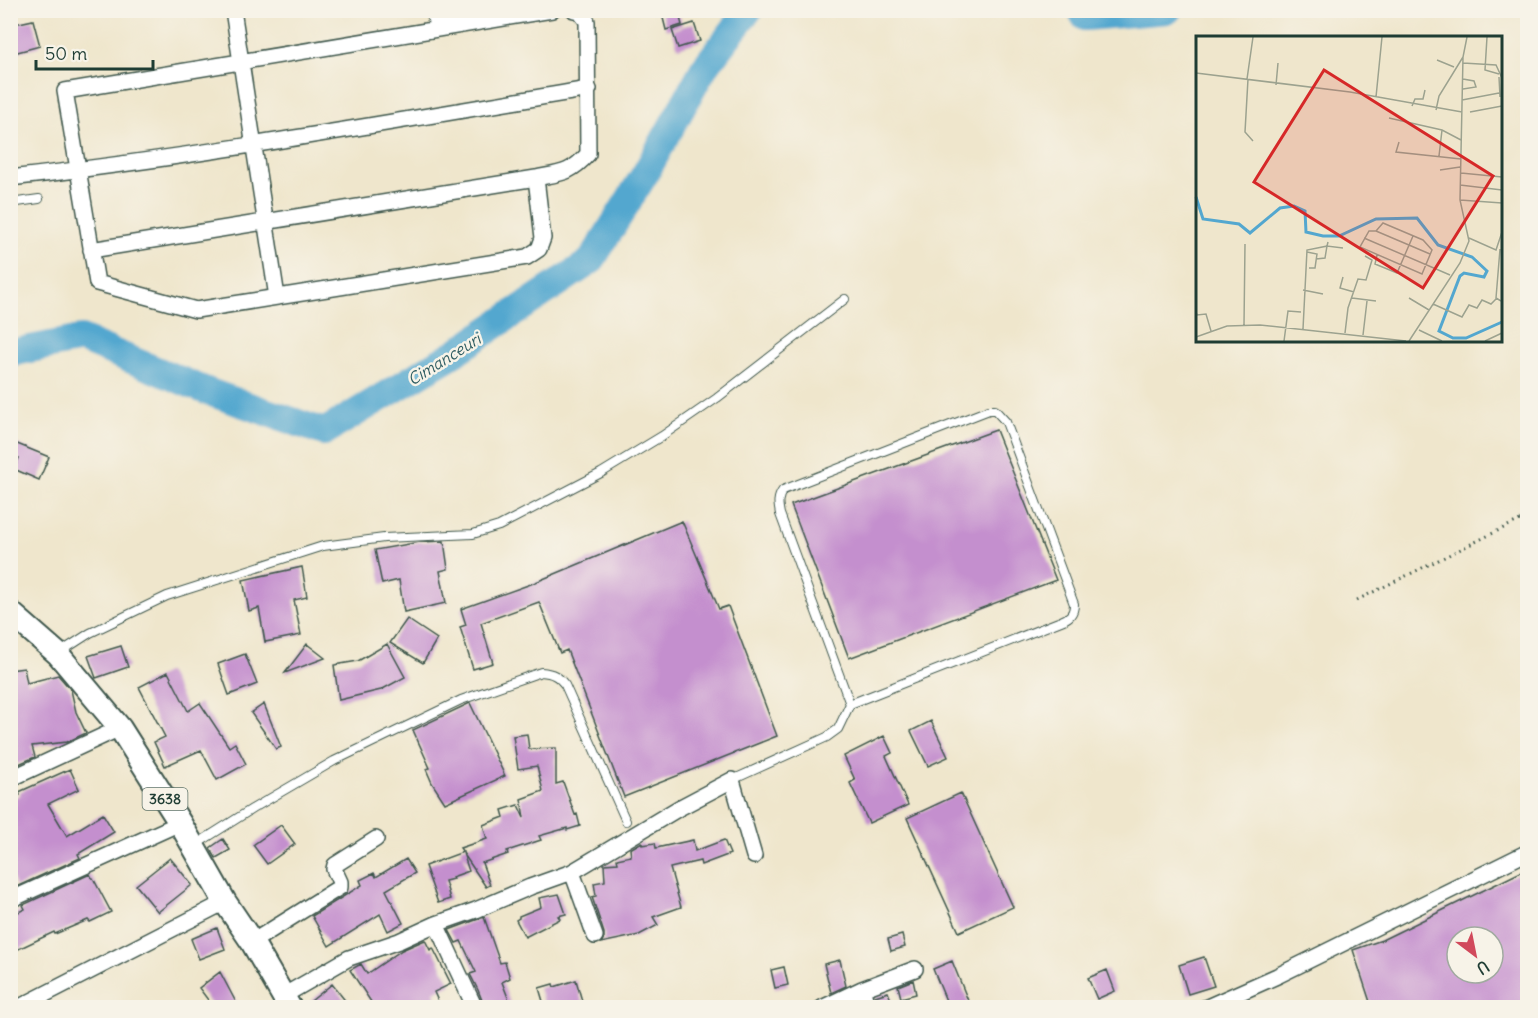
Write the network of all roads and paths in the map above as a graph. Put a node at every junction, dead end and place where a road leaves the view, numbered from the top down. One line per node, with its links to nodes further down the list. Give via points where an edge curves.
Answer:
1 (233, 10): 6 (street)
2 (434, 10): 5 (street)
3 (552, 10): 5 (street)
4 (574, 10): 7 (street, via 587,21)
5 (437, 29): 6 (street)
6 (241, 62): 8 (street); 9 (street, via 65,91)
7 (589, 89): 8 (street); 11 (street, via 588,154 567,172)
8 (254, 144): 9 (street); 14 (street)
9 (78, 170): 10 (street); 15 (street)
10 (10, 178)
11 (536, 178): 14 (street); 16 (street, via 543,238 539,249 527,257)
12 (39, 199): 13 (lane)
13 (10, 203)
14 (265, 221): 15 (street); 16 (street)
15 (91, 249): 16 (street, via 97,284 196,310)
16 (277, 297)
17 (845, 299): 21 (lane, via 662,436 499,526 474,534 384,538 323,546 166,596 90,633)
18 (1527, 516): 19 (path)
19 (1357, 600)
20 (10, 612): 21 (main road, 3638)
21 (58, 654): 23 (main road, 3638)
22 (850, 704): 22 (lane, via 1061,621 1072,613 1074,604 1006,422 995,410 783,490 779,495 780,514); 25 (lane, via 838,729 827,737)
23 (120, 728): 24 (street); 27 (main road, 3638)
24 (10, 779)
25 (732, 780): 31 (street); 32 (street)
26 (626, 821): 29 (lane, via 565,686 558,677 541,672 461,700 334,761)
27 (180, 823): 29 (main road, 3638); 33 (street)
28 (376, 839): 37 (street, via 335,865 340,887)
29 (194, 846): 34 (main road, 3638)
30 (1527, 852): 45 (street)
31 (754, 856)
32 (572, 872): 35 (street); 36 (street)
33 (10, 900)
34 (225, 902): 37 (main road, 3638); 41 (street)
35 (436, 924): 40 (street, via 349,958); 42 (street)
36 (595, 936)
37 (252, 942): 40 (main road, 3638)
38 (915, 969): 39 (street)
39 (862, 989): 43 (street); 44 (street)
40 (286, 1002)
41 (18, 1008)
42 (475, 1008)
43 (822, 1008)
44 (868, 1008)
45 (1205, 1008)

